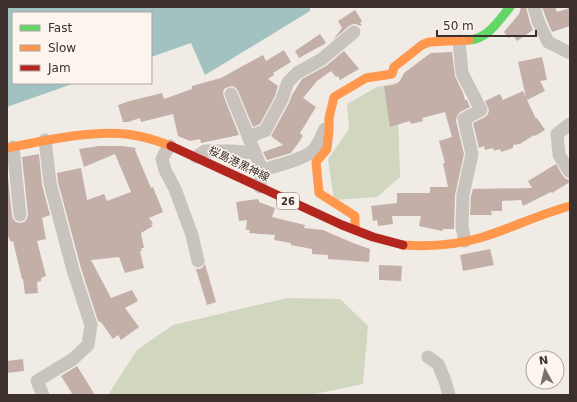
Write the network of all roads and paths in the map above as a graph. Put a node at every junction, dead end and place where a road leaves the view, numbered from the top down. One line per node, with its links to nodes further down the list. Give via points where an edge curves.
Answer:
1 (510, 7): 4 (main road, via 485,35 474,40)
2 (534, 7): 5 (street, via 548,42)
3 (354, 32): 9 (street, via 322,59 297,72 288,82 265,131)
4 (459, 41): 7 (main road, via 429,42 422,45 394,67 392,74 366,78 343,91 334,97); 22 (street, via 462,73 481,110 464,119 472,154 463,194 462,227)
5 (570, 53)
6 (231, 94): 9 (street)
7 (331, 119): 13 (street, via 334,130); 16 (street, via 311,153)
8 (570, 124): 17 (street, via 556,134 560,155)
9 (249, 139): 14 (street)
10 (45, 140): 11 (main road, 桜島港黒神線 / 26, via 80,135 127,134); 12 (main road, 桜島港黒神線 / 26); 25 (street, via 50,183 73,270 91,325 88,345 73,359 37,381)
11 (170, 146): 15 (main road, 桜島港黒神線 / 26); 23 (street, via 162,159 192,235)
12 (10, 147): 20 (street)
13 (327, 148): 21 (main road, via 316,162 319,193 355,216)
14 (255, 153): 15 (street, via 205,151); 16 (street)
15 (196, 157): 18 (main road, 桜島港黒神線 / 26)
16 (262, 170): 18 (street)
17 (570, 172)
18 (260, 187): 21 (main road, 桜島港黒神線 / 26)
19 (570, 206): 22 (main road, 桜島港黒神線 / 26)
20 (20, 215)
21 (355, 230): 22 (main road, 桜島港黒神線 / 26, via 395,243 418,246)
22 (465, 242)
23 (198, 261)
24 (428, 357): 26 (street, via 438,364)
25 (43, 395)
26 (450, 395)

